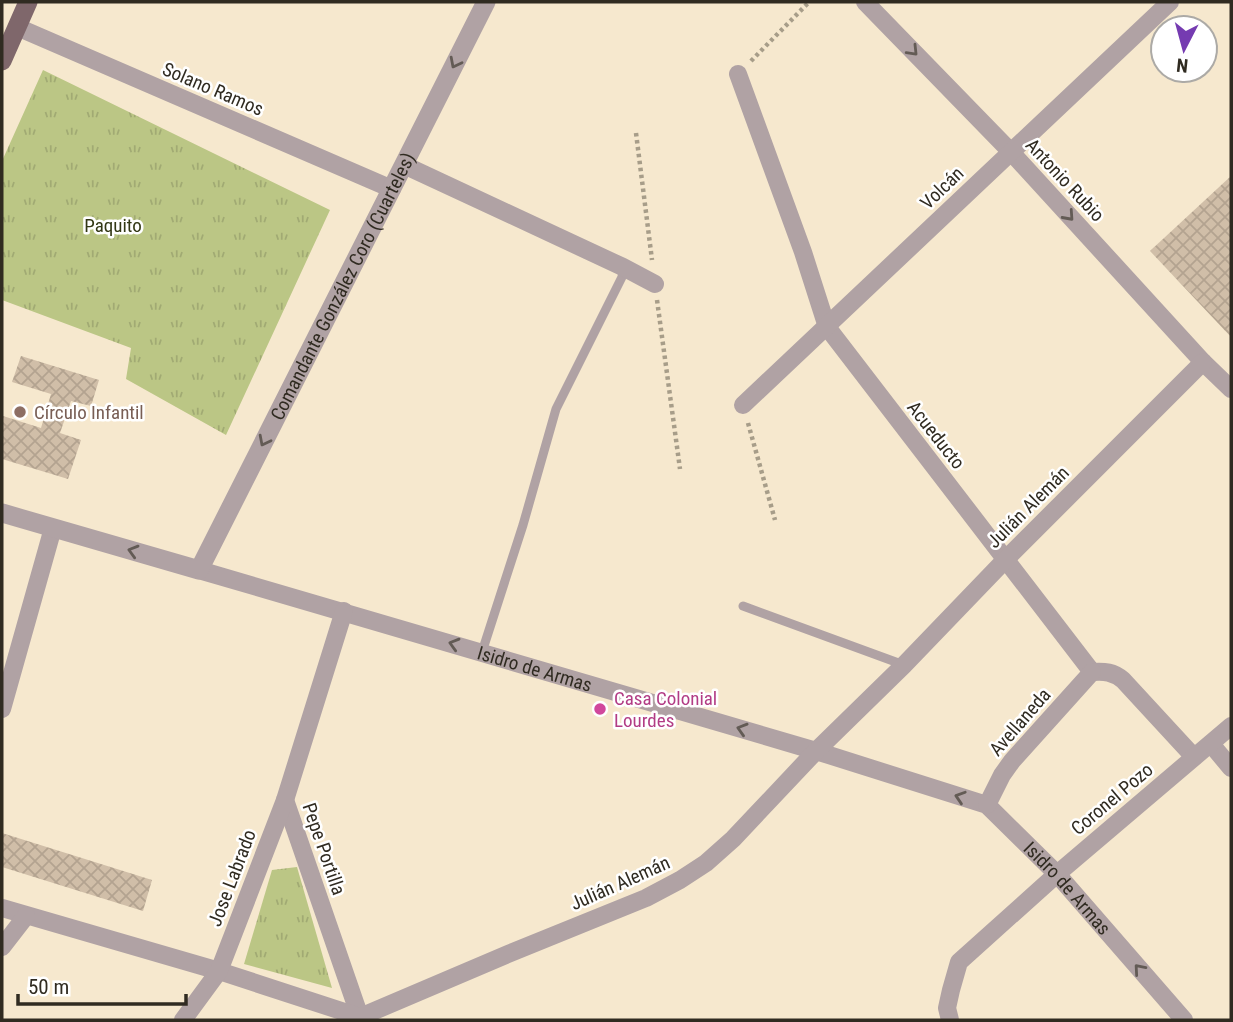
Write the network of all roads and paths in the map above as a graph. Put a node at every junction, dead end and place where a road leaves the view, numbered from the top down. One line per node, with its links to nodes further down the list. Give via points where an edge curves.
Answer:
1 (28, 2): 6 (main road)
2 (486, 2): 10 (street, Comandante González Coro (Cuarteles), one-way to 10)
3 (809, 2): 8 (path)
4 (865, 2): 9 (street, Antonio Rubio, one-way to 9)
5 (1170, 2): 9 (street, Volcán)
6 (17, 27): 7 (main road); 11 (street, Solano Ramos)
7 (2, 61)
8 (738, 74): 14 (street, Acueducto)
9 (1010, 152): 14 (street, Volcán); 15 (street, Antonio Rubio, one-way to 15)
10 (404, 165): 11 (street, Comandante González Coro (Cuarteles)); 12 (street)
11 (392, 189): 22 (street, Comandante González Coro (Cuarteles), one-way to 22)
12 (623, 267): 13 (street); 25 (lane, via 556,409)
13 (654, 284)
14 (827, 327): 17 (street, Volcán); 21 (street, Acueducto)
15 (1203, 362): 16 (street, Antonio Rubio); 21 (street, Julián Alemán)
16 (1231, 389)
17 (743, 405): 19 (path)
18 (2, 513): 20 (street, Isidro de Armas)
19 (775, 520)
20 (53, 528): 22 (street, Isidro de Armas, one-way to 20); 28 (street)
21 (1005, 560): 26 (street, Julián Alemán); 27 (street, Acueducto)
22 (199, 569): 24 (street, Isidro de Armas)
23 (743, 606): 26 (lane)
24 (344, 611): 25 (street, Isidro de Armas, one-way to 24); 34 (street, Pepe Portilla)
25 (482, 652): 31 (street, Isidro de Armas, one-way to 25)
26 (904, 665): 31 (street, Julián Alemán)
27 (1093, 672): 32 (street, via 1104,671 1123,680); 35 (street, Avellaneda, via 1012,761)
28 (2, 709)
29 (1231, 726): 30 (street, Coronel Pozo)
30 (1211, 744): 32 (street, Coronel Pozo); 33 (street)
31 (816, 751): 35 (street, Isidro de Armas, one-way to 31); 41 (street, Julián Alemán, via 733,839 680,880)
32 (1194, 757): 36 (street, Coronel Pozo)
33 (1231, 768)
34 (285, 800): 40 (street, Jose Labrado); 41 (street, Pepe Portilla)
35 (987, 805): 36 (street, Isidro de Armas)
36 (1057, 874): 43 (street, Coronel Pozo, via 959,962 947,1008); 44 (street, Isidro de Armas, one-way to 36)
37 (2, 908): 38 (street)
38 (26, 916): 39 (street); 40 (street)
39 (2, 947)
40 (219, 971): 41 (street); 42 (street, Jose Labrado)
41 (360, 1019)
42 (183, 1020)
43 (950, 1020)
44 (1184, 1020)

